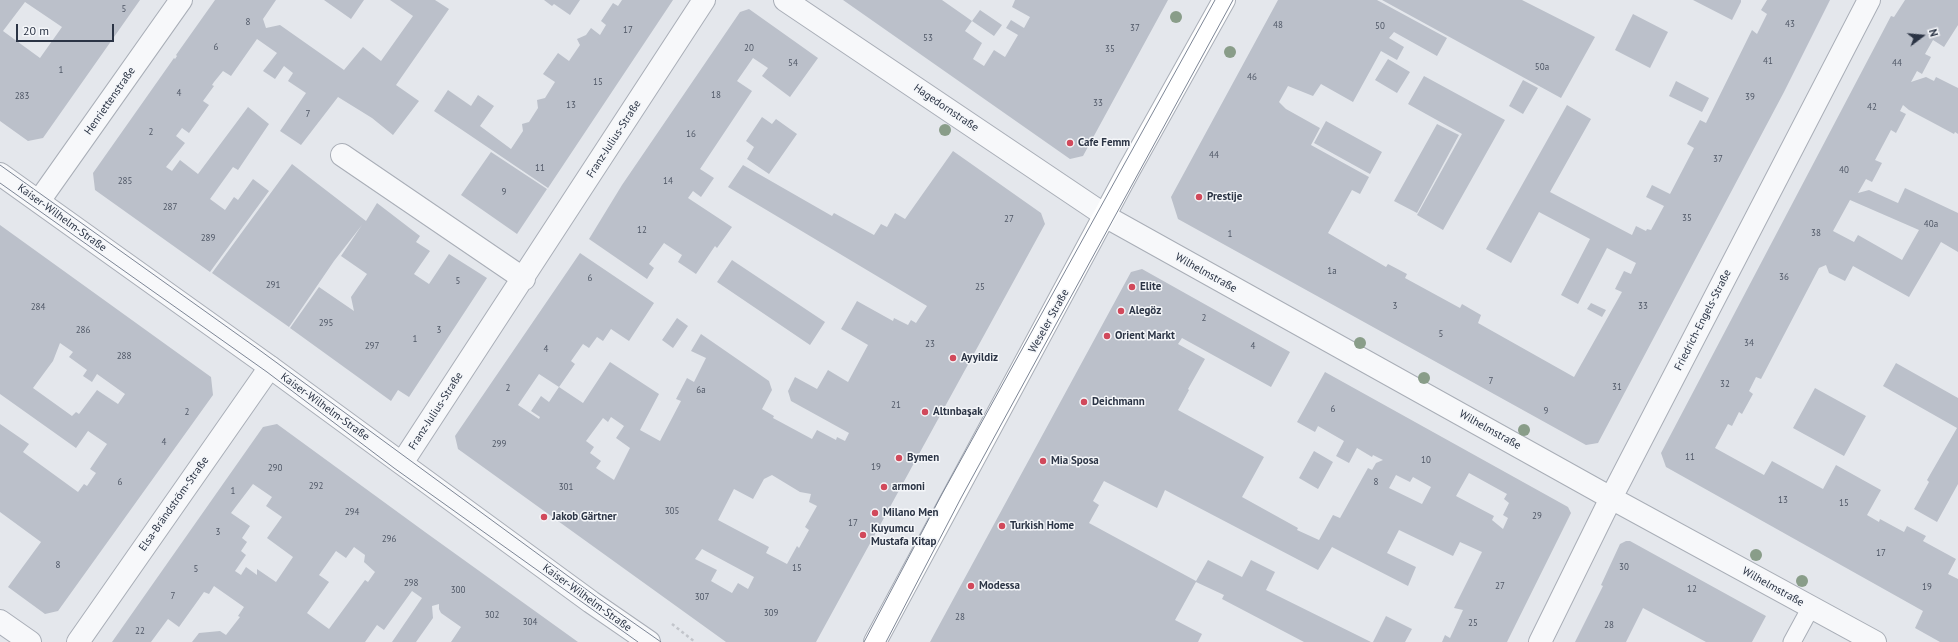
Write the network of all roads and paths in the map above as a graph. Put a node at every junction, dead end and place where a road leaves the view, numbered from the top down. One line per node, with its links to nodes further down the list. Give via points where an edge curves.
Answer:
1 (181, 0): 8 (street, Henriettenstraße)
2 (704, 0): 10 (street, Franz-Julius-Straße)
3 (785, 0): 9 (street, Hagedornstraße)
4 (1224, 0): 9 (main road, Weseler Straße)
5 (1869, 0): 13 (street, Friedrich-Engels-Straße)
6 (342, 155): 10 (street)
7 (0, 174): 8 (street, Kaiser-Wilhelm-Straße)
8 (39, 201): 11 (street, Kaiser-Wilhelm-Straße)
9 (1106, 215): 13 (street, Wilhelmstraße); 21 (main road, Weseler Straße)
10 (524, 279): 12 (street, Franz-Julius-Straße)
11 (270, 367): 12 (street, Kaiser-Wilhelm-Straße); 18 (street, Elsa-Brändström-Straße)
12 (402, 463): 19 (street, Kaiser-Wilhelm-Straße)
13 (1611, 498): 14 (street, Wilhelmstraße); 22 (street, Friedrich-Engels-Straße)
14 (1811, 607): 23 (lane); 24 (street, Wilhelmstraße)
15 (0, 621): 17 (street)
16 (669, 621): 20 (path)
17 (30, 642)
18 (78, 642)
19 (649, 642)
20 (695, 642)
21 (875, 642)
22 (1540, 642)
23 (1792, 642)
24 (1875, 642)

